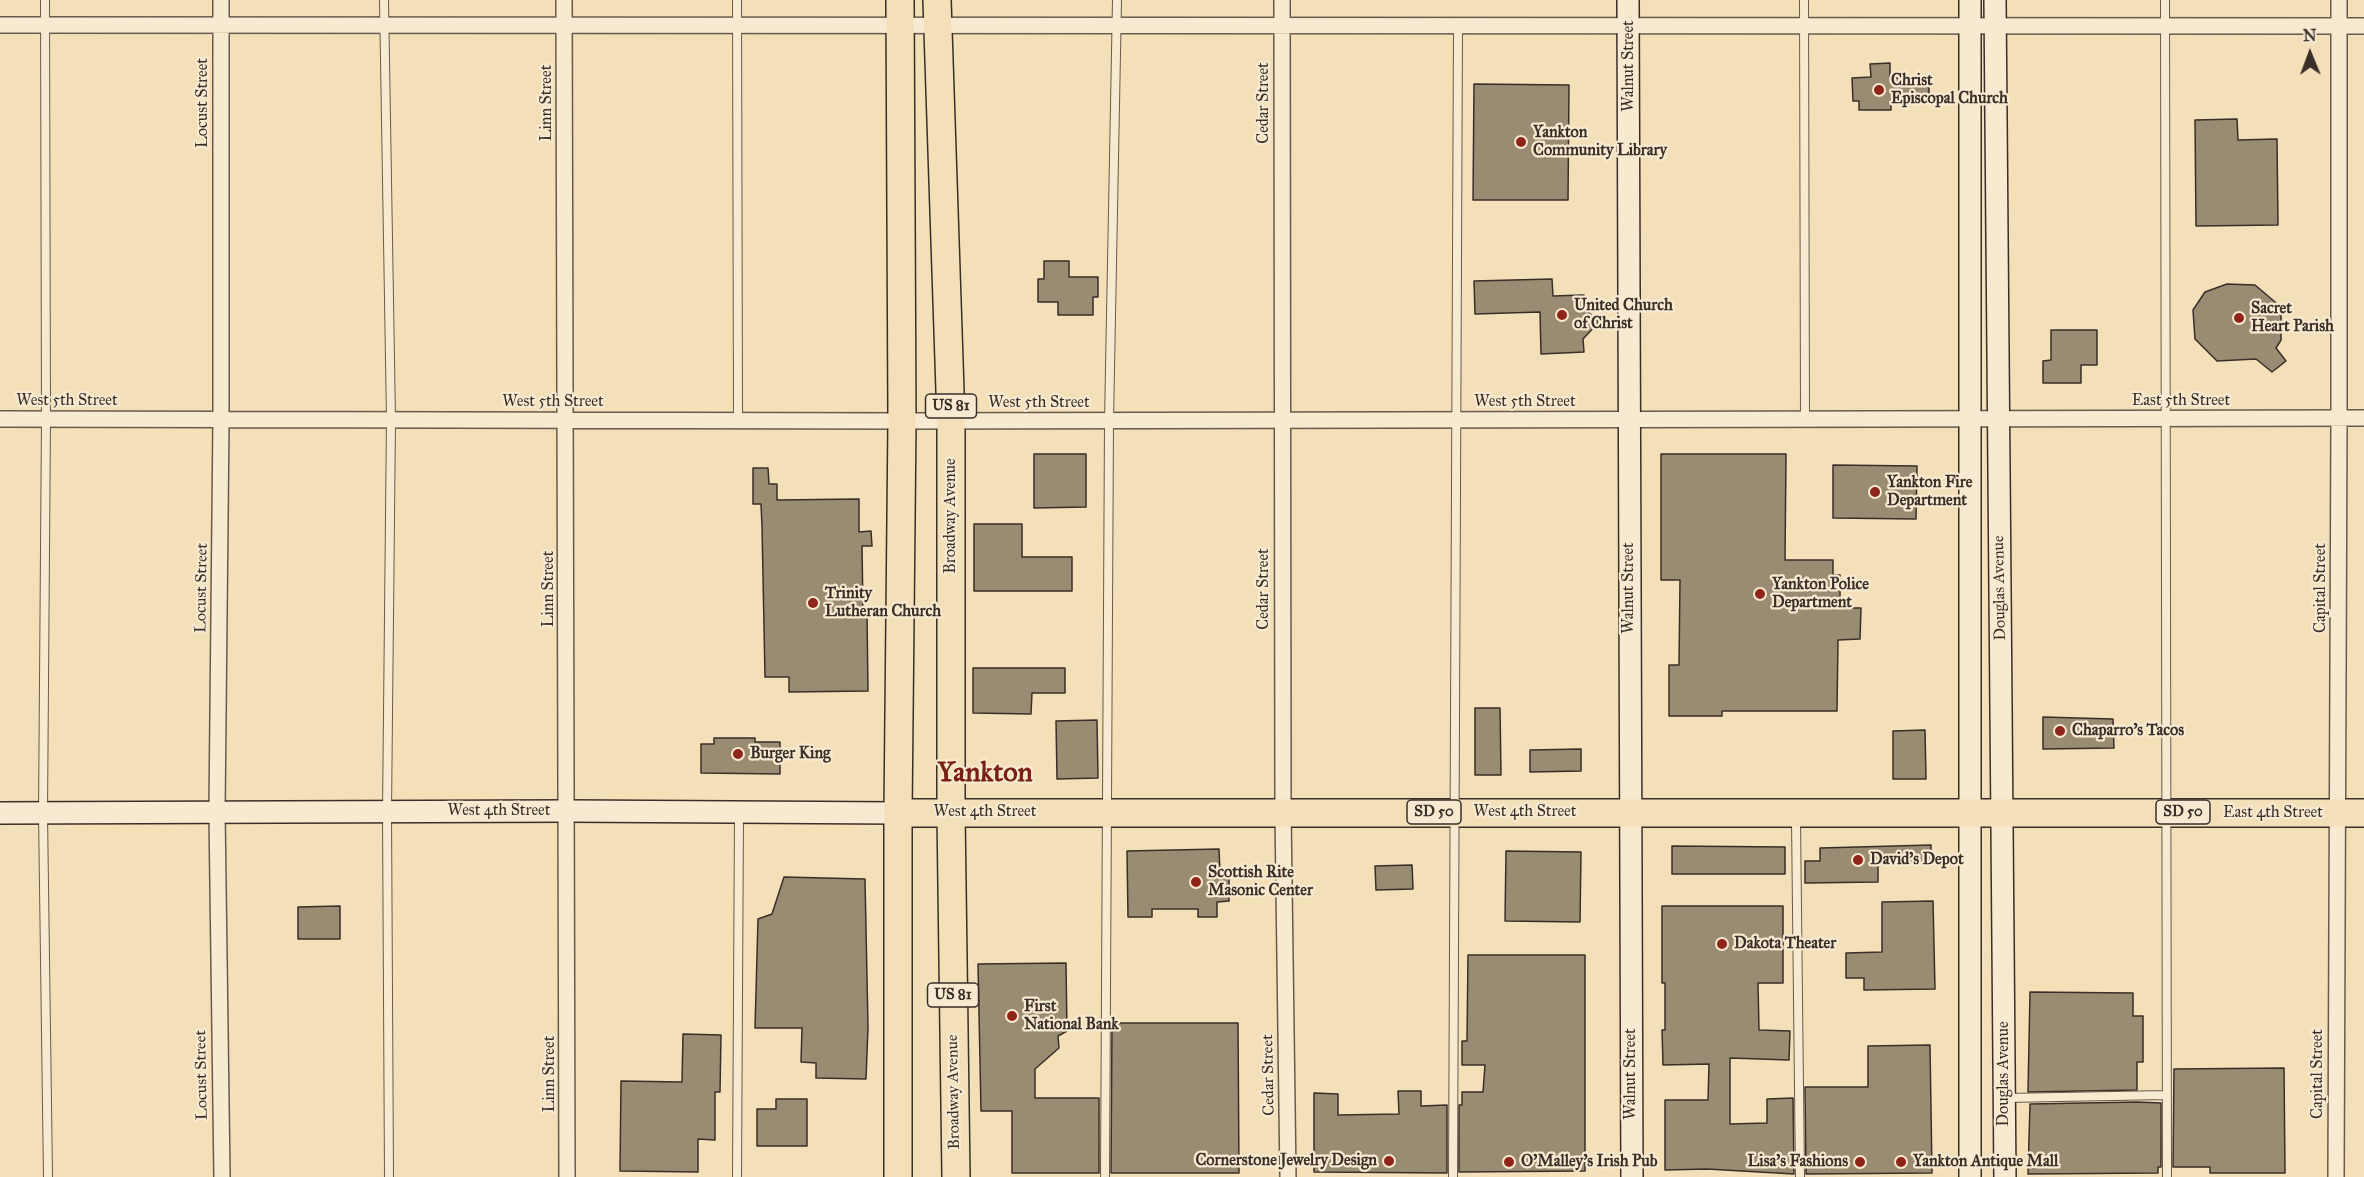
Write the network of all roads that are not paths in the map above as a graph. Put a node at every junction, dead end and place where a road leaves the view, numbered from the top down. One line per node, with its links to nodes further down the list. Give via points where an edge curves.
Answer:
1 (45, 0): 18 (lane)
2 (221, 0): 19 (street, Locust Street)
3 (384, 0): 20 (lane)
4 (564, 0): 21 (street, Linn Street)
5 (737, 0): 22 (lane)
6 (1117, 0): 23 (lane)
7 (1282, 0): 24 (street, Cedar Street)
8 (1628, 0): 26 (street, Walnut Street)
9 (1803, 0): 28 (lane)
10 (1970, 0): 27 (street, Douglas Avenue)
11 (1995, 0): 29 (street, Douglas Avenue)
12 (2165, 0): 16 (lane)
13 (2339, 0): 30 (street, Capital Street)
14 (900, 13): 15 (street); 22 (street); 46 (highway, US 81)
15 (937, 13): 23 (street); 47 (highway, Broadway Avenue / US 81)
16 (2164, 24): 29 (street); 30 (street); 39 (lane)
17 (0, 25): 18 (street)
18 (45, 25): 19 (street); 32 (lane)
19 (221, 25): 20 (street); 36 (street, Locust Street)
20 (384, 25): 21 (street); 37 (lane)
21 (564, 25): 22 (street); 40 (street, Linn Street)
22 (737, 25): 41 (lane)
23 (1117, 25): 24 (street); 48 (lane)
24 (1282, 25): 25 (street); 49 (street, Cedar Street)
25 (1458, 25): 26 (street); 42 (lane)
26 (1630, 25): 28 (street); 43 (street, Walnut Street)
27 (1970, 25): 28 (street); 29 (street); 45 (street, Douglas Avenue)
28 (1804, 26): 44 (lane)
29 (1995, 26): 38 (street, Douglas Avenue)
30 (2339, 26): 31 (street); 33 (street, Capital Street)
31 (2364, 26)
32 (46, 418): 35 (street, West 5th Street); 36 (street, West 5th Street); 63 (lane)
33 (2339, 418): 34 (street, East 5th Street); 39 (street, East 5th Street); 66 (street, Capital Street)
34 (2364, 418)
35 (0, 419)
36 (221, 419): 37 (street, West 5th Street); 52 (street, Locust Street)
37 (391, 419): 40 (street, West 5th Street); 53 (lane)
38 (1998, 419): 39 (street, East 5th Street); 45 (street, East 5th Street); 60 (street, Douglas Avenue)
39 (2166, 419): 61 (lane)
40 (566, 420): 41 (street, West 5th Street); 50 (street, Linn Street)
41 (738, 420): 46 (street, West 5th Street)
42 (1457, 420): 43 (street, West 5th Street); 49 (street, West 5th Street); 56 (lane)
43 (1628, 420): 44 (street, West 5th Street); 57 (street, Walnut Street)
44 (1805, 420): 45 (street, West 5th Street)
45 (1970, 420): 59 (street, Douglas Avenue)
46 (902, 421): 47 (street, West 5th Street); 64 (highway, US 81)
47 (951, 421): 48 (street, West 5th Street); 65 (highway, Broadway Avenue / US 81)
48 (1108, 421): 49 (street, West 5th Street); 54 (lane)
49 (1282, 421): 55 (street, Cedar Street)
50 (568, 811): 51 (street, West 4th Street); 53 (street, West 4th Street); 72 (street, Linn Street)
51 (739, 811): 64 (street, West 4th Street); 73 (lane)
52 (217, 812): 53 (street, West 4th Street); 63 (street, West 4th Street); 70 (street, Locust Street)
53 (387, 812): 71 (lane)
54 (1106, 812): 55 (highway, West 4th Street / SD 50); 65 (highway, West 4th Street / SD 50); 76 (lane)
55 (1283, 812): 56 (highway, West 4th Street / SD 50); 77 (street, Cedar Street)
56 (1456, 812): 57 (highway, West 4th Street / SD 50); 78 (lane)
57 (1630, 812): 58 (highway, West 4th Street / SD 50); 79 (street, Walnut Street)
58 (1796, 812): 59 (highway, West 4th Street / SD 50); 80 (lane)
59 (1970, 812): 60 (highway, SD 50); 81 (street, Douglas Avenue)
60 (2002, 812): 61 (highway, East 4th Street / SD 50); 68 (street, Douglas Avenue)
61 (2165, 812): 66 (highway, East 4th Street / SD 50); 67 (lane)
62 (0, 813): 63 (street, West 4th Street)
63 (43, 813): 69 (lane)
64 (898, 813): 65 (highway, West 4th Street / SD 50); 74 (highway, US 81)
65 (951, 813): 75 (highway, Broadway Avenue / US 81)
66 (2351, 813): 84 (street, Capital Street)
67 (2166, 1095): 68 (lane); 83 (lane)
68 (2004, 1098): 82 (street, Douglas Avenue)
69 (48, 1177)
70 (222, 1177)
71 (389, 1177)
72 (567, 1177)
73 (737, 1177)
74 (898, 1177)
75 (956, 1177)
76 (1105, 1177)
77 (1288, 1177)
78 (1453, 1177)
79 (1632, 1177)
80 (1800, 1177)
81 (1970, 1177)
82 (2005, 1177)
83 (2167, 1177)
84 (2336, 1177)

